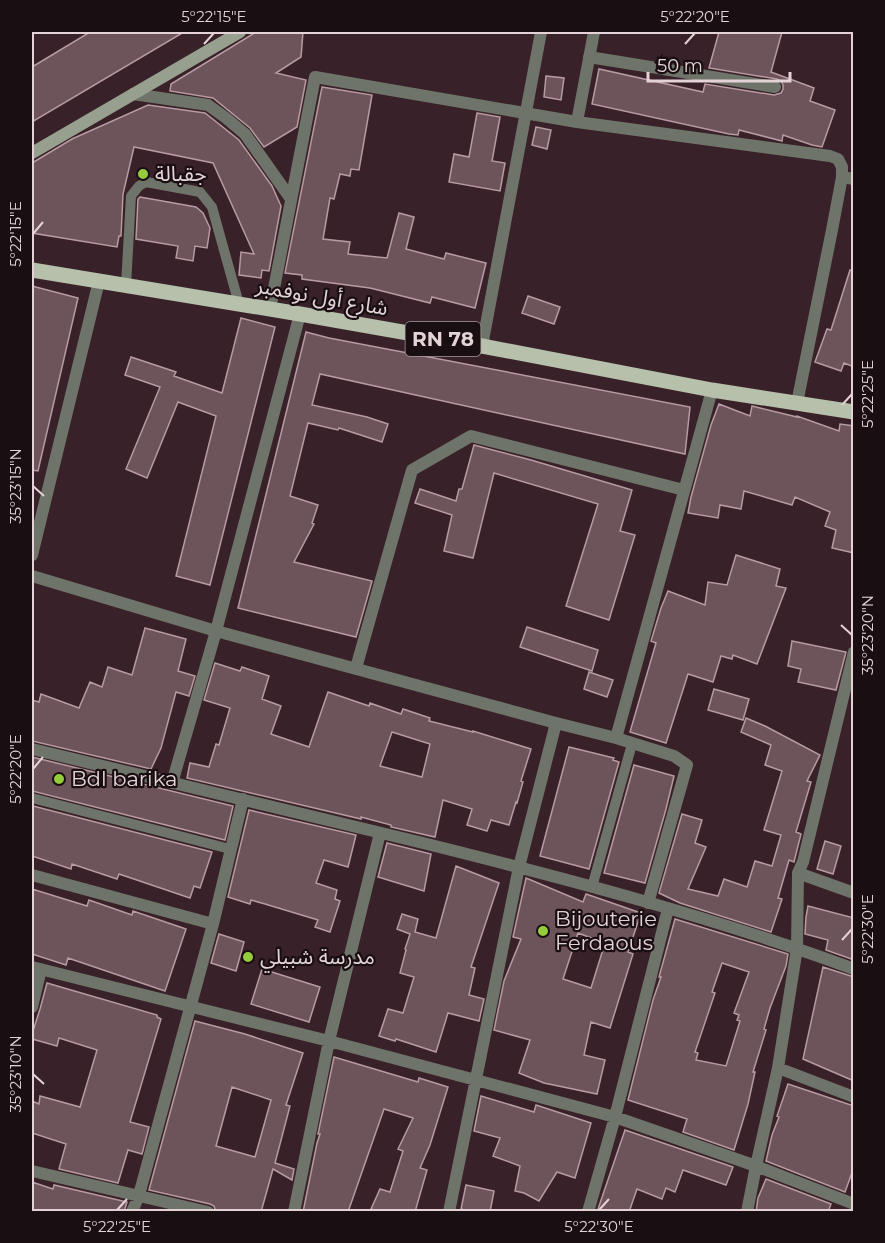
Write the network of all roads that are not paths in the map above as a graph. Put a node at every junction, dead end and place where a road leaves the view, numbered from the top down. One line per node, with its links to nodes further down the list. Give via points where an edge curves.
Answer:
1 (240, 32): 6 (street)
2 (541, 32): 7 (street)
3 (594, 32): 4 (street)
4 (589, 57): 5 (street); 8 (street)
5 (775, 87)
6 (133, 94): 9 (street); 11 (street, via 208,105 245,134)
7 (525, 113): 8 (street); 11 (street, via 315,77); 18 (street)
8 (577, 122): 10 (street, via 830,156 837,159)
9 (32, 153)
10 (848, 178): 20 (street, via 832,230)
11 (291, 199): 16 (street)
12 (32, 270): 13 (main road, شارع أول نوفمبر / RN 78)
13 (99, 281): 14 (main road, شارع أول نوفمبر / RN 78); 23 (street)
14 (126, 285): 15 (main road, شارع أول نوفمبر / RN 78); 15 (lane, via 131,196 146,182 200,192 212,207)
15 (239, 304): 16 (main road, شارع أول نوفمبر / RN 78)
16 (270, 309): 17 (main road, شارع أول نوفمبر / RN 78)
17 (300, 314): 18 (main road, شارع أول نوفمبر / RN 78); 25 (street)
18 (482, 346): 19 (main road, شارع أول نوفمبر / RN 78)
19 (712, 390): 20 (main road, شارع أول نوفمبر / RN 78); 22 (street)
20 (797, 404): 21 (main road, شارع أول نوفمبر / RN 78)
21 (854, 412)
22 (684, 490): 27 (street, via 471,436 412,470); 29 (street)
23 (32, 555)
24 (32, 576): 25 (street)
25 (216, 631): 27 (street); 32 (street)
26 (854, 652): 38 (street)
27 (356, 668): 28 (street)
28 (556, 723): 29 (street); 37 (street)
29 (616, 738): 30 (street)
30 (632, 744): 40 (lane); 42 (street, via 674,756 687,765)
31 (32, 749): 32 (street)
32 (172, 783): 34 (street)
33 (32, 798): 36 (lane)
34 (243, 799): 35 (street); 36 (street)
35 (380, 832): 37 (street); 50 (street)
36 (230, 849): 44 (street)
37 (519, 867): 40 (street); 52 (street)
38 (798, 873): 41 (street); 45 (street)
39 (32, 875): 44 (street)
40 (592, 887): 42 (street)
41 (854, 893)
42 (648, 903): 43 (street)
43 (668, 909): 45 (street); 54 (street)
44 (213, 924): 49 (street)
45 (797, 948): 47 (street); 51 (street)
46 (36, 968): 48 (street); 49 (street)
47 (854, 969)
48 (32, 1007)
49 (190, 1007): 50 (street); 57 (street)
50 (329, 1041): 52 (street); 61 (street)
51 (778, 1068): 53 (street); 55 (street)
52 (475, 1080): 54 (street); 62 (street)
53 (854, 1097)
54 (615, 1117): 55 (street); 63 (street)
55 (756, 1166): 58 (street); 64 (street)
56 (32, 1171): 57 (street)
57 (139, 1195): 59 (street); 60 (street)
58 (854, 1204)
59 (132, 1212)
60 (208, 1212)
61 (294, 1212)
62 (449, 1212)
63 (588, 1212)
64 (747, 1212)

